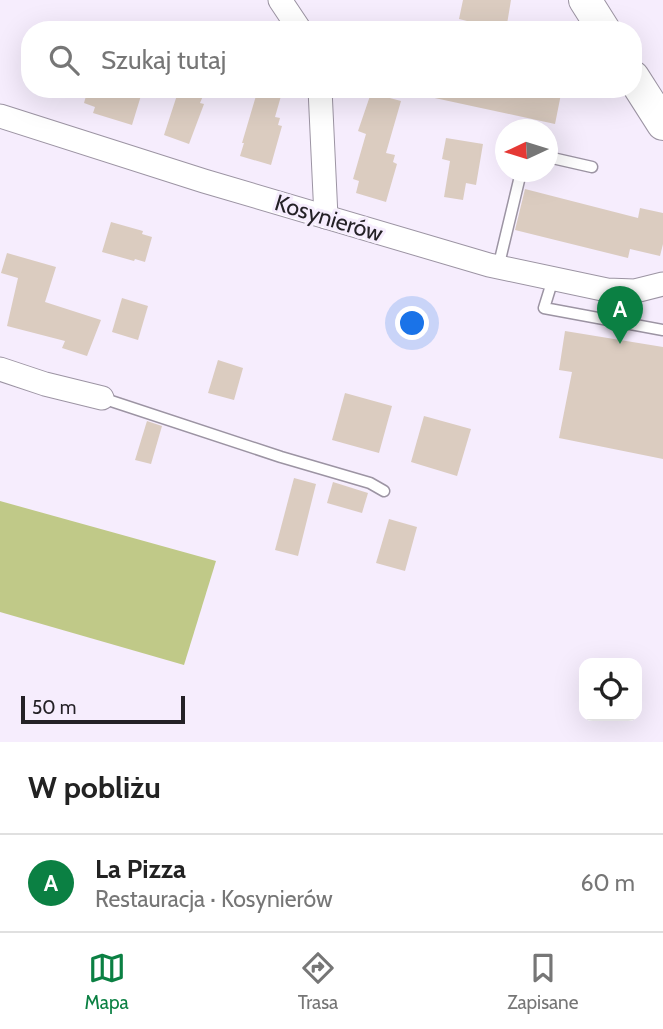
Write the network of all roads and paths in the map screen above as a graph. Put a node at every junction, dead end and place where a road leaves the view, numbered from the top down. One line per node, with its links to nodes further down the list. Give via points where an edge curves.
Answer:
1 (280, 0): 3 (street)
2 (585, 0): 4 (street)
3 (294, 21)
4 (598, 21)
5 (642, 91): 8 (street)
6 (320, 98): 12 (street)
7 (0, 116): 12 (street, Kosynierów)
8 (663, 124)
9 (558, 159): 10 (lane)
10 (592, 167)
11 (520, 182): 13 (lane)
12 (326, 217): 13 (street, Kosynierów)
13 (498, 268): 14 (street, Kosynierów)
14 (553, 279): 15 (street, Kosynierów, via 623,291); 16 (lane, via 544,308)
15 (663, 284)
16 (663, 330)
17 (0, 369): 18 (street)
18 (102, 398): 19 (lane)
19 (384, 491)

